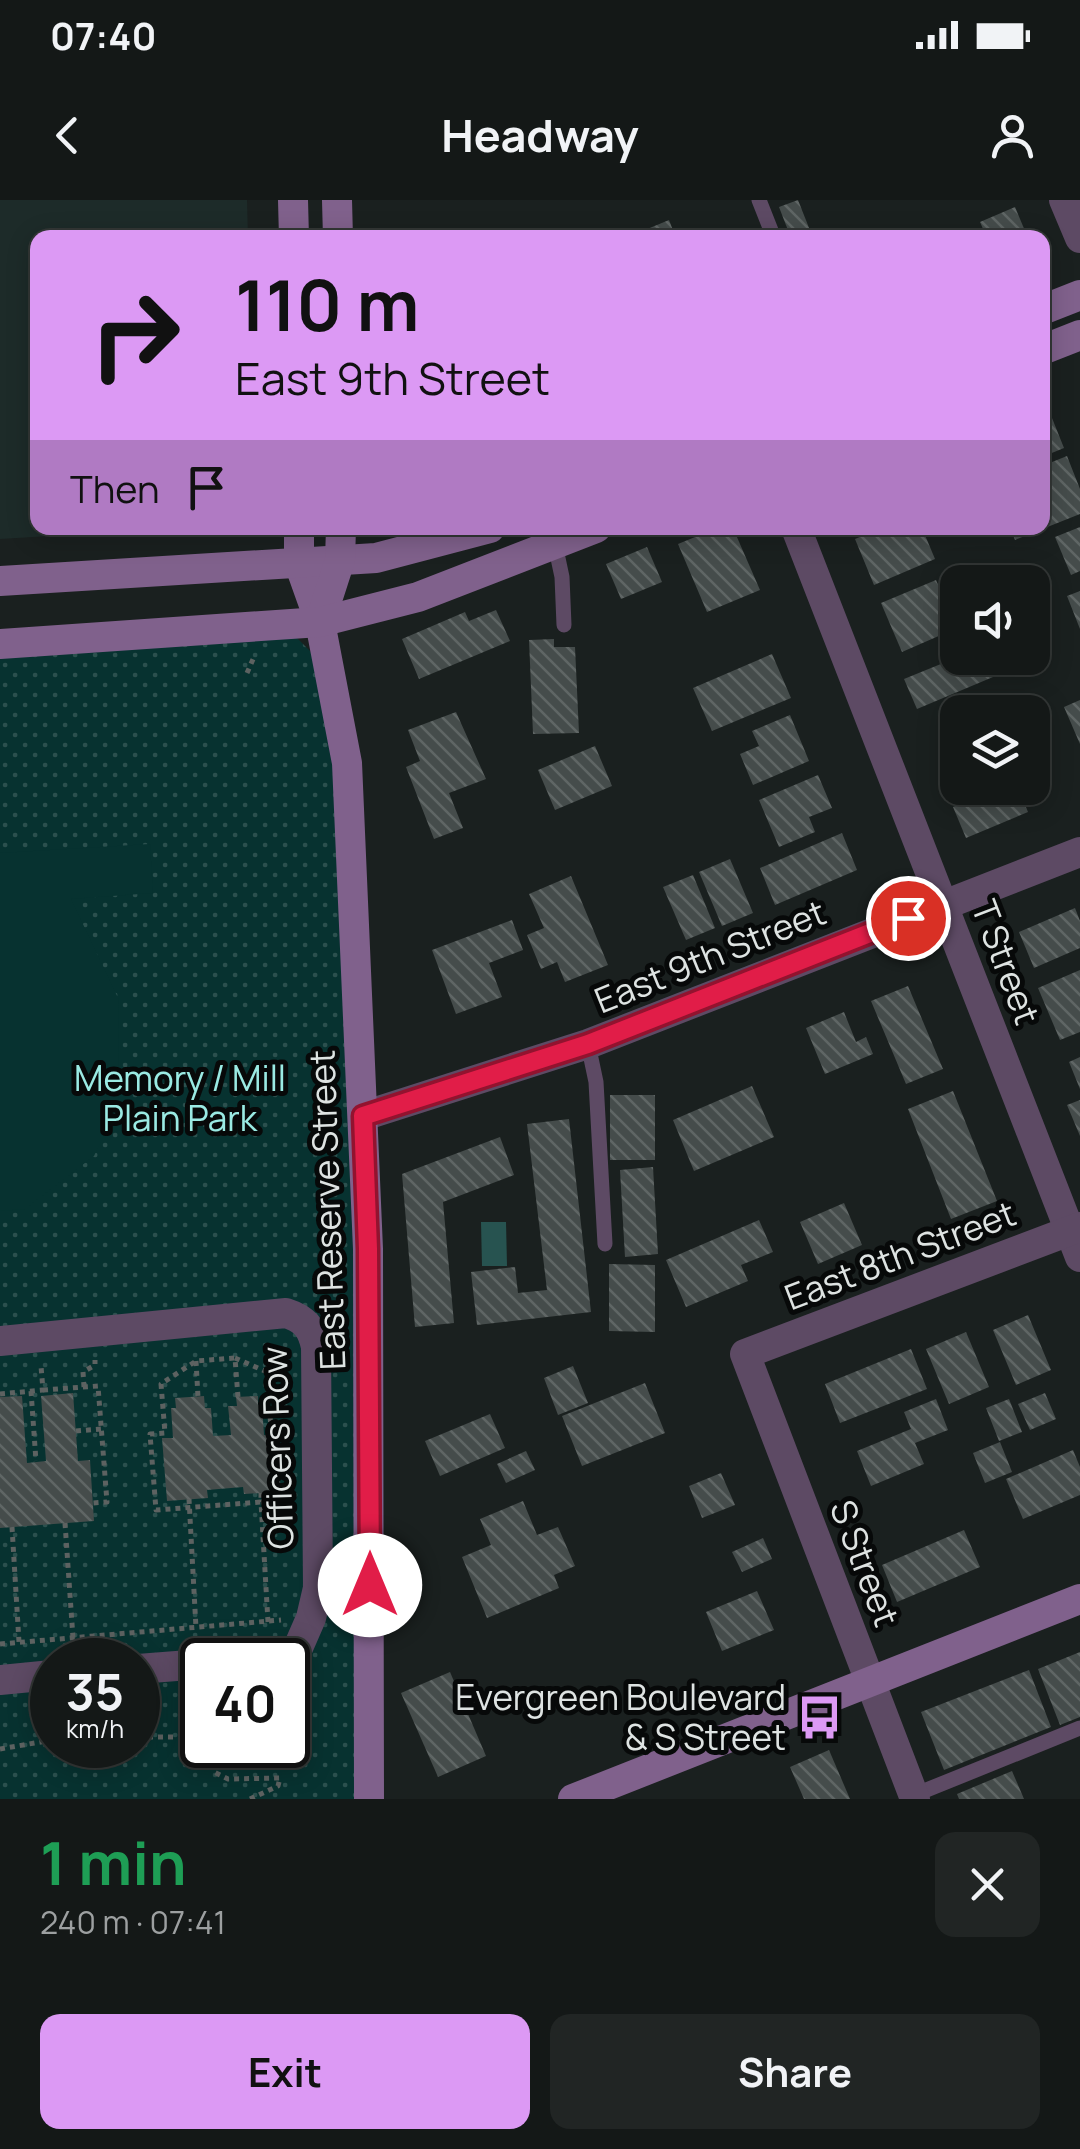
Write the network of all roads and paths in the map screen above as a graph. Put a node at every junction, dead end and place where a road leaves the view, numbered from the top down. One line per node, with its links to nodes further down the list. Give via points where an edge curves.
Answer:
1 (293, 200): 5 (street)
2 (338, 200): 6 (street)
3 (759, 200): 7 (lane)
4 (1064, 200): 8 (street)
5 (294, 230)
6 (338, 230)
7 (771, 230)
8 (1080, 238)
9 (1080, 295): 10 (street)
10 (1050, 307)
11 (1080, 335): 12 (street)
12 (1050, 347)
13 (299, 535): 20 (street, East Reserve Street)
14 (341, 535): 19 (street, East Reserve Street)
15 (463, 535): 19 (street, via 376,558)
16 (578, 535): 18 (street)
17 (799, 535): 26 (street, T Street)
18 (555, 544): 22 (street, via 418,596); 23 (lane)
19 (340, 560): 20 (street); 22 (street, East Reserve Street)
20 (299, 562): 21 (street); 22 (street, East Reserve Street)
21 (0, 581)
22 (320, 622): 24 (street); 28 (street, East Reserve Street, via 347,763)
23 (564, 625)
24 (0, 644)
25 (1080, 852): 26 (street, East 9th Street)
26 (944, 904): 27 (street, East 9th Street); 29 (street, T Street)
27 (588, 1044): 28 (street, East 9th Street); 30 (lane)
28 (363, 1116): 71 (street, East Reserve Street)
29 (1077, 1238): 33 (street, East 8th Street)
30 (605, 1244)
31 (40, 1338): 32 (street, Officers Row); 36 (path); 54 (street, Officers Row, via 286,1314 311,1329 319,1577)
32 (0, 1341)
33 (746, 1354): 64 (street, S Street)
34 (235, 1358): 35 (path); 40 (path); 44 (path, via 267,1372 269,1431 283,1428)
35 (196, 1361): 39 (path); 50 (path, via 161,1384 168,1434 150,1434 156,1510)
36 (43, 1390): 37 (path); 41 (path, via 98,1386)
37 (31, 1391): 38 (path); 43 (path)
38 (0, 1394)
39 (198, 1397)
40 (238, 1397)
41 (101, 1429): 42 (path); 48 (path, via 106,1502)
42 (76, 1431)
43 (36, 1462)
44 (285, 1464)
45 (286, 1482): 49 (path, via 287,1500)
46 (260, 1493): 49 (path)
47 (188, 1499): 50 (path)
48 (93, 1502)
49 (261, 1502): 50 (path); 55 (path)
50 (189, 1508): 56 (path)
51 (65, 1523): 57 (path)
52 (12, 1527): 60 (path)
53 (1080, 1599): 64 (street)
54 (310, 1618): 55 (path); 58 (street, Officers Row)
55 (268, 1622): 56 (path)
56 (196, 1628): 57 (path)
57 (74, 1638)
58 (302, 1638)
59 (30, 1641): 60 (path)
60 (20, 1642): 61 (path)
61 (0, 1644)
62 (30, 1678): 63 (street)
63 (0, 1680)
64 (871, 1682): 69 (street, S Street); 72 (street)
65 (1080, 1728): 69 (lane)
66 (30, 1744): 67 (path)
67 (0, 1749)
68 (213, 1768): 70 (path, via 228,1779 280,1778 278,1786)
69 (915, 1797)
70 (250, 1799)
71 (369, 1799)
72 (573, 1799)

